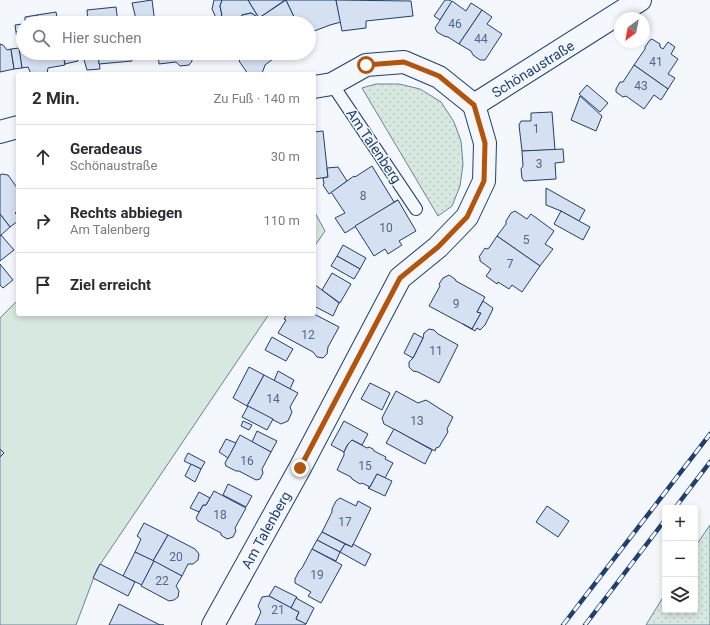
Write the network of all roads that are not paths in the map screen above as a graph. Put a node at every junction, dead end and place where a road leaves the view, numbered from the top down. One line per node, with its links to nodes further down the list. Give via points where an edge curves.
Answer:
1 (640, 0): 3 (street, Schönaustraße)
2 (323, 85): 3 (street, via 366,65 404,62 439,76); 6 (lane, Am Talenberg)
3 (474, 105): 7 (street, Am Talenberg, via 485,143 484,181 467,217 438,247 400,278 300,468)
4 (16, 127): 5 (street)
5 (0, 132)
6 (416, 209)
7 (212, 625)

